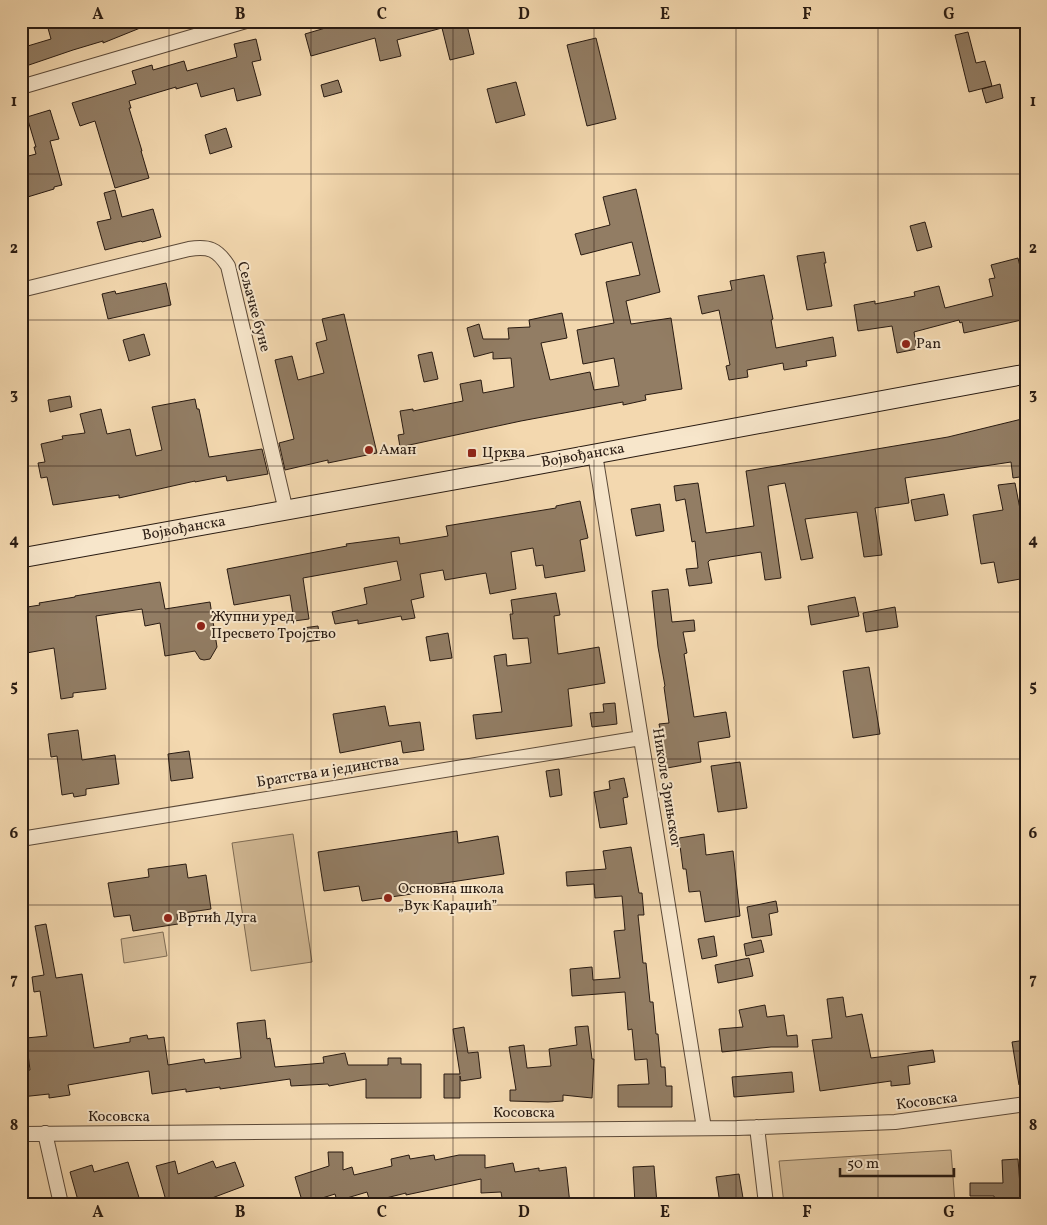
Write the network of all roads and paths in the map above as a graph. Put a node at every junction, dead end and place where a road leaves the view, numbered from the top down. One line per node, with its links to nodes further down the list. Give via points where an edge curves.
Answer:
1 (246, 21): 2 (street)
2 (21, 87)
3 (21, 290): 6 (street, Сељачке буне, via 189,249 214,250 228,266)
4 (1026, 374): 5 (main road, Војвођанска)
5 (595, 454): 6 (main road, Војвођанска); 8 (street, Николе Зрињског)
6 (286, 511): 7 (main road, Војвођанска)
7 (21, 558)
8 (641, 738): 9 (street, Братства и јединства); 12 (street, Николе Зрињског)
9 (21, 839)
10 (1025, 1107): 11 (street, Косовска, via 895,1122)
11 (756, 1127): 12 (street, Косовска); 16 (street)
12 (704, 1128): 13 (street, Косовска)
13 (45, 1133): 14 (street, Косовска); 15 (street)
14 (21, 1134)
15 (60, 1204)
16 (766, 1204)

